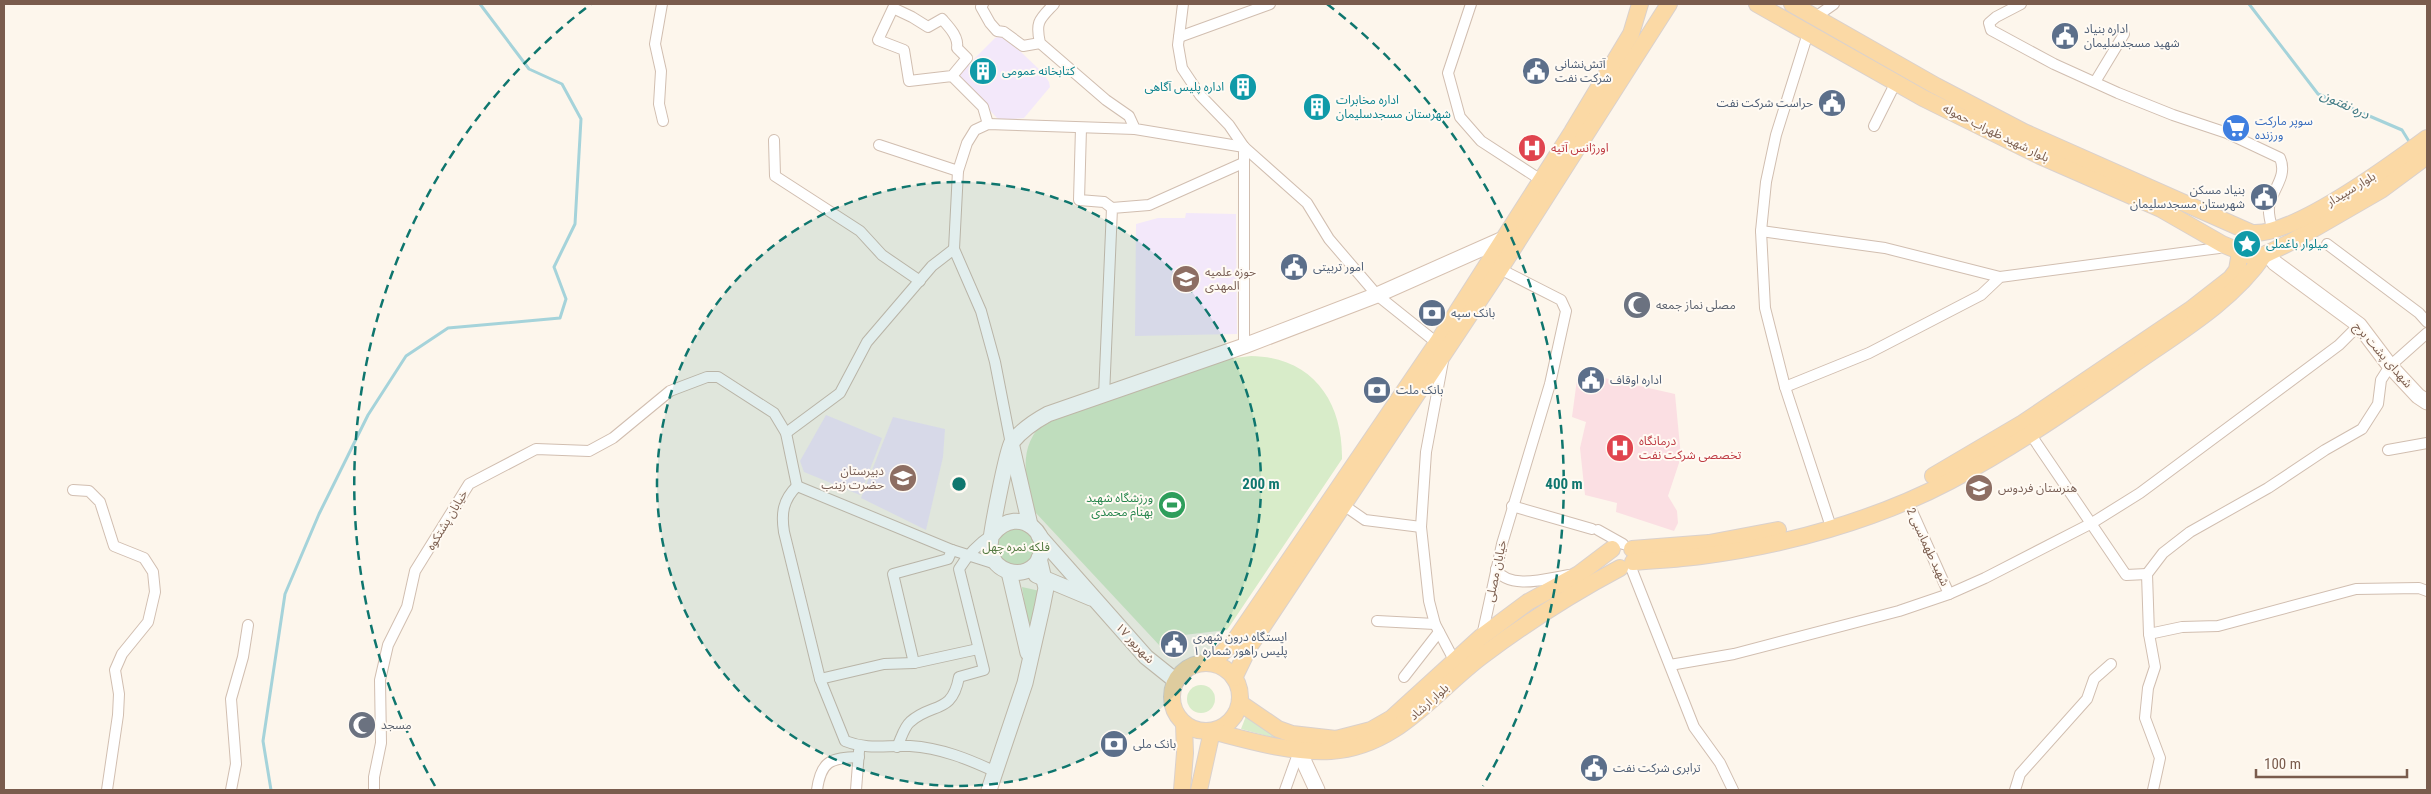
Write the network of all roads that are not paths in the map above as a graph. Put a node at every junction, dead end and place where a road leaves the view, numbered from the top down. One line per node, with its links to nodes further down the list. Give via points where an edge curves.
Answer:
1 (662, 4): 21 (street, via 655,44 661,71 659,104)
2 (983, 4): 17 (street, via 981,7 997,31 1004,32 1023,46)
3 (1054, 4): 17 (street, via 1039,21)
4 (1183, 4): 16 (street)
5 (1270, 4): 16 (street)
6 (1471, 4): 34 (street, via 1448,73 1460,117 1481,141)
7 (1669, 4): 13 (main road)
8 (1757, 4): 14 (main road, بلوار شهید ظهراب حموله)
9 (1792, 4): 14 (main road, بلوار شهید ظهراب حموله)
10 (1834, 4): 14 (street)
11 (2021, 4): 20 (street, via 1996,17 1989,24 1991,30)
12 (1640, 7): 13 (main road, via 1655,6); 34 (main road, via 1631,34)
13 (1659, 20): 45 (main road)
14 (1811, 26): 19 (main road, بلوار شهید ظهراب حموله); 36 (main road, بلوار شهید ظهراب حموله, via 2024,132); 37 (street, via 1776,135 1766,182)
15 (2124, 34): 20 (street)
16 (1179, 37): 29 (street, via 1182,68 1200,95 1229,125)
17 (1040, 42): 25 (street, via 1129,116)
18 (952, 76): 18 (street, via 967,58 957,48 954,34 942,19 928,27 893,8 878,40 904,50 909,82); 22 (street, via 983,106)
19 (1896, 82): 23 (street); 40 (main road, بلوار شهید ظهراب حموله, via 2040,156 2161,209)
20 (2095, 82): 38 (street, via 2226,133 2280,158 2282,177 2269,208)
21 (663, 121)
22 (988, 124): 24 (street); 32 (street, via 975,130)
23 (1874, 126)
24 (1082, 128): 25 (street); 35 (street, via 1079,200 1104,202)
25 (1135, 129): 29 (street)
26 (2427, 138): 33 (main road, بلوار سپیدار)
27 (774, 140): 47 (street, via 775,176 860,231 882,255)
28 (879, 145): 32 (street)
29 (1244, 147): 31 (street); 48 (street, via 1307,203 1329,239)
30 (2427, 156): 33 (main road, بلوار سپیدار)
31 (1243, 163): 35 (street, via 1149,204); 52 (street)
32 (958, 171): 42 (street)
33 (2390, 175): 38 (main road, بلوار سپیدار); 44 (main road, بلوار سپیدار)
34 (1541, 180): 39 (main road)
35 (1112, 208): 56 (street)
36 (2239, 228): 38 (main road, via 2259,233); 40 (main road); 43 (main road, via 2235,243)
37 (1762, 231): 46 (street, via 1885,248); 55 (street, via 1765,308)
38 (2271, 231)
39 (1503, 239): 48 (main road); 53 (main road)
40 (2222, 244): 43 (main road, بلوار شهید ظهراب حموله); 46 (street, via 2219,248)
41 (2327, 244): 49 (street, via 2419,312)
42 (954, 249): 47 (street, via 932,266); 61 (street, via 982,310)
43 (2240, 252): 44 (main road, via 2251,256); 68 (main road, via 2238,270 2218,289 2113,364 1945,471)
44 (2269, 252): 50 (main road, شهدای پشت برج, via 2275,263); 59 (main road, via 2251,274 2224,298)
45 (1500, 269): 53 (main road); 67 (street, خیابان مصلی, via 1561,300 1566,311 1550,384)
46 (2000, 277): 55 (street, via 1981,295 1869,353)
47 (920, 281): 58 (street, via 867,342 840,393)
48 (1377, 295): 52 (main road); 53 (street)
49 (2427, 322)
50 (2359, 325): 54 (main road, شهدای پشت برج); 69 (street, via 2339,345 2226,431)
51 (2427, 333): 54 (street)
52 (1244, 346): 56 (main road)
53 (1441, 348): 66 (main road); 70 (street, via 1426,452); 96 (main road, via 1234,643)
54 (2390, 366): 57 (main road, شهدای پشت برج); 80 (street, via 2382,380 2378,404 2362,429 2190,532 2163,553)
55 (1785, 387): 68 (street)
56 (1104, 396): 61 (main road, via 1032,422)
57 (2427, 402)
58 (786, 433): 63 (street, خیابان پشتکوه); 112 (street, خیابان پشتکوه, via 774,413 718,377 708,377 670,391 612,438 589,451 536,450 468,484 415,571 407,607 388,645 380,680 381,743)
59 (2031, 435): 65 (main road, via 1948,482); 69 (street)
60 (2427, 443): 62 (street)
61 (1011, 444): 71 (main road); 72 (main road, via 996,504)
62 (2388, 450)
63 (797, 486): 73 (street); 101 (street, via 788,495 781,514)
64 (73, 490): 110 (street, via 89,491 100,502 114,546 144,558 153,572 155,592 148,622 122,654 115,670 120,694)
65 (1907, 500): 68 (main road); 85 (street, شهید طهماسبی 2)
66 (1342, 504): 70 (street, via 1364,520); 100 (main road, via 1249,647)
67 (1512, 506): 75 (street, via 1595,530); 78 (street, خیابان مصلی)
68 (1830, 523): 75 (main road)
69 (2092, 523): 80 (street, via 2126,574); 85 (street)
70 (1421, 527): 89 (street, via 1429,602)
71 (1035, 530): 72 (main road, via 1014,520 998,527); 76 (main road, via 1042,551); 86 (main road, ۱۷ شهریور)
72 (993, 534): 74 (street); 77 (main road, via 990,550)
73 (952, 550): 74 (street); 95 (street, via 948,559 893,574)
74 (967, 555): 77 (street); 92 (street, via 958,569)
75 (1625, 556): 79 (main road, بلوار ارشاد); 91 (main road, بلوار ارشاد, via 1556,604); 98 (street)
76 (1039, 558): 77 (main road, via 1028,570); 81 (main road)
77 (1009, 569): 81 (main road); 93 (main road)
78 (1496, 569): 79 (street, via 1509,580 1523,581); 91 (street, خیابان مصلی)
79 (1578, 574): 91 (main road, بلوار ارشاد, via 1528,602)
80 (2147, 574): 90 (street)
81 (1043, 577): 82 (main road); 84 (main road)
82 (1075, 591): 84 (main road); 86 (main road)
83 (2427, 591): 90 (street, via 2419,588 2356,588 2218,626 2182,627)
84 (1045, 594): 93 (main road)
85 (1949, 594): 98 (street, via 1899,611 1734,654)
86 (1096, 601): 102 (main road, ۱۷ شهریور, via 1146,657)
87 (1378, 621): 89 (street)
88 (248, 626): 111 (street, via 231,699 236,764)
89 (1437, 628): 94 (street); 99 (street)
90 (2149, 634): 122 (street, via 2156,667 2148,688 2145,718 2160,758)
91 (1477, 647): 94 (main road, بلوار ارشاد); 107 (main road, بلوار ارشاد, via 1403,725 1380,738 1333,751)
92 (978, 649): 95 (street); 106 (street, via 984,670 959,677 952,700 909,722)
93 (1029, 657): 109 (main road, via 1025,683)
94 (1455, 662): 103 (main road, بلوار ارشاد, via 1392,718 1370,730 1344,737 1292,734)
95 (914, 663): 101 (street, via 884,664)
96 (1211, 663): 100 (main road, via 1224,668); 102 (main road, via 1190,667)
97 (2111, 664): 121 (street, via 2094,679 2086,699 2020,774)
98 (1670, 665): 120 (street, via 1694,728 1720,763)
99 (1404, 677)
100 (1234, 678): 103 (main road)
101 (820, 679): 108 (street, via 845,741)
102 (1176, 681): 104 (main road, via 1172,704)
103 (1240, 704): 105 (main road, via 1230,722)
104 (1184, 724): 105 (main road); 116 (main road)
105 (1212, 732): 107 (main road, بلوار ارشاد); 117 (main road)
106 (897, 746): 108 (street); 109 (street, via 959,755)
107 (1299, 750): 118 (street); 119 (main road)
108 (859, 752): 113 (street, via 828,762 820,771); 114 (street)
109 (996, 772): 115 (main road)
110 (107, 790)
111 (231, 790)
112 (374, 790)
113 (816, 790)
114 (856, 790)
115 (989, 790)
116 (1182, 790)
117 (1199, 790)
118 (1285, 790)
119 (1317, 790)
120 (1733, 790)
121 (2015, 790)
122 (2153, 790)

